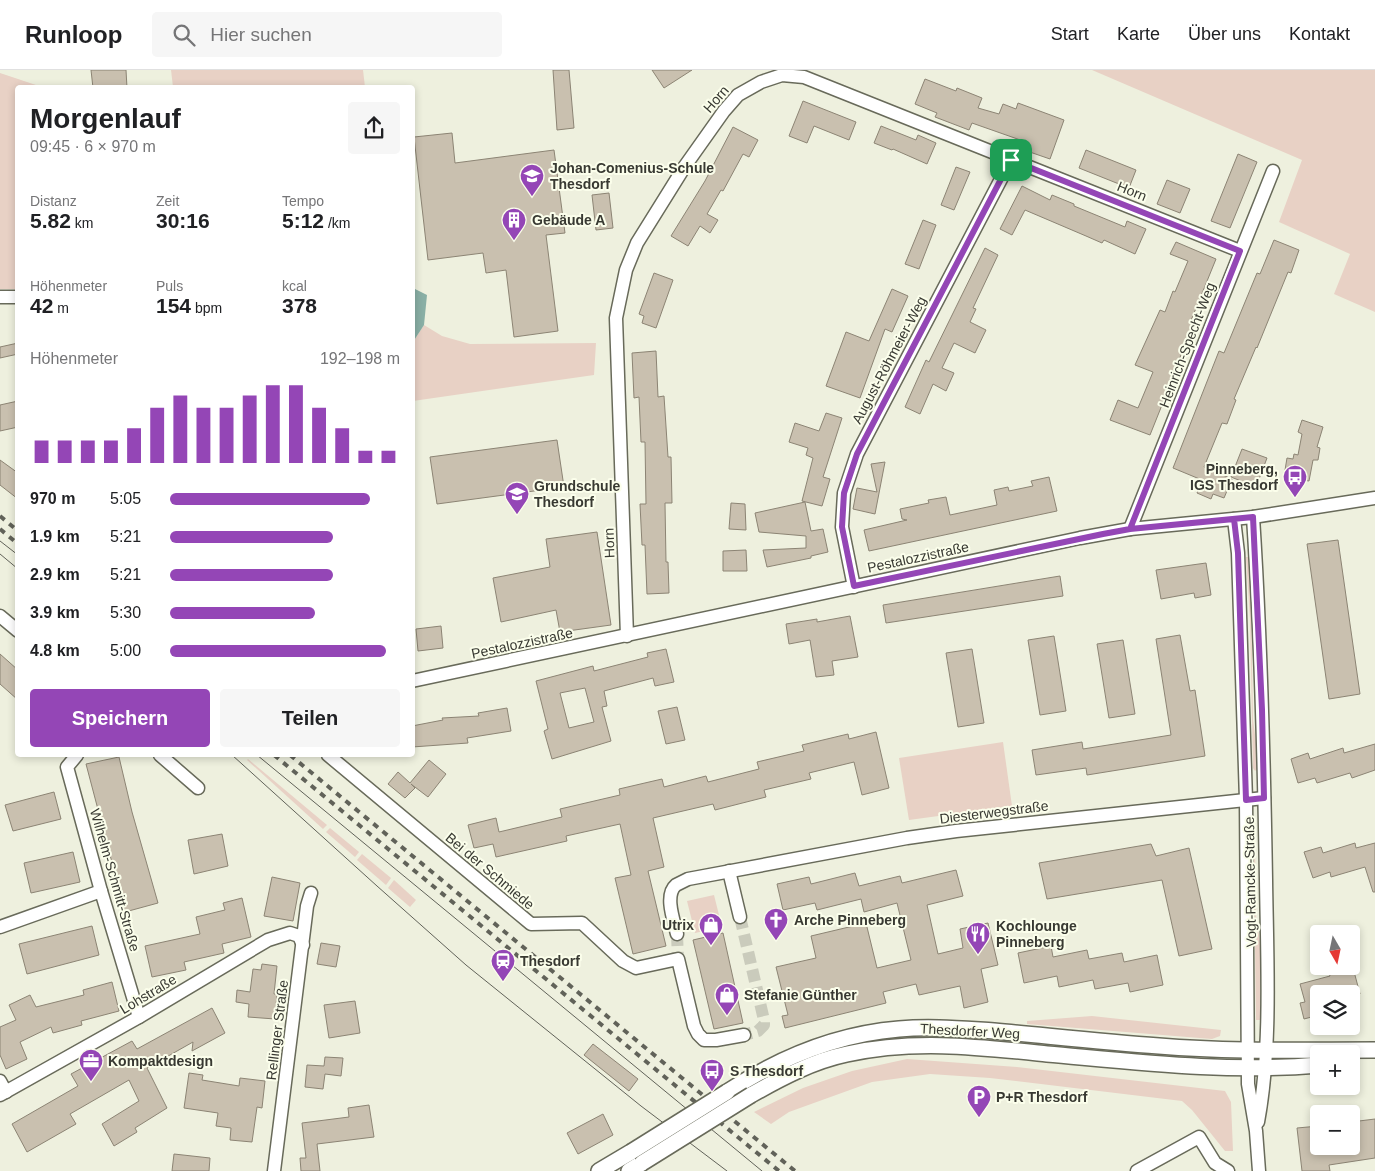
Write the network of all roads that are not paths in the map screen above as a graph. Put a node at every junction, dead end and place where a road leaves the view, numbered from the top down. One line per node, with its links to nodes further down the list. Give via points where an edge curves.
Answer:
1 (1011, 160): 3 (street, Horn); 10 (street, August-Röhmeier-Weg, via 857,454 844,493 842,527); 13 (street, Horn, via 804,77 782,75 761,82 738,95 724,111 637,243 626,270 616,318)
2 (1273, 171): 3 (street, Heinrich-Specht-Weg)
3 (1240, 251): 9 (street, Heinrich-Specht-Weg)
4 (0, 297): 5 (street)
5 (15, 297)
6 (1375, 498): 7 (street, Pestalozzistraße)
7 (1253, 517): 8 (street, Pestalozzistraße); 19 (street, Vogt-Ramcke-Straße)
8 (1234, 519): 9 (street, Pestalozzistraße); 20 (street, Vogt-Ramcke-Straße, via 1238,553)
9 (1130, 529): 10 (street, Pestalozzistraße)
10 (854, 586): 13 (street, Pestalozzistraße)
11 (0, 616): 12 (street)
12 (15, 628)
13 (627, 636): 14 (street, Pestalozzistraße)
14 (415, 681)
15 (75, 757): 22 (street, Wilhelm-Schmitt-Straße, via 67,766)
16 (162, 757): 18 (street)
17 (330, 757): 29 (street, Bei der Schmiede, via 530,924 582,924 623,961 636,968 678,959 698,1034 710,1041)
18 (198, 788)
19 (1264, 798): 20 (street, Diesterwegstraße); 31 (street, Vogt-Ramcke-Straße)
20 (1246, 800): 21 (street, Diesterwegstraße, via 956,831); 30 (street, Vogt-Ramcke-Straße)
21 (729, 871): 24 (street); 26 (street, Diesterwegstraße, via 688,879 674,886 670,902)
22 (101, 891): 25 (street); 28 (street, Wilhelm-Schmitt-Straße)
23 (311, 893): 27 (street, Rellinger Straße)
24 (740, 917)
25 (0, 927)
26 (677, 934)
27 (303, 945): 28 (street, Lohstraße, via 299,936 290,933 274,937); 40 (street, Rellinger Straße)
28 (139, 1017): 37 (street, Lohstraße)
29 (744, 1034)
30 (1248, 1050): 31 (street, Thesdorfer Weg); 35 (street, Vogt-Ramcke-Straße); 41 (street, Thesdorfer Weg, bridge, via 1160,1046 954,1028 899,1029 843,1038 812,1048 740,1083)
31 (1265, 1050): 32 (street, Thesdorfer Weg); 36 (street, Vogt-Ramcke-Straße)
32 (1375, 1052): 33 (street, Thesdorfer Weg)
33 (1360, 1056)
34 (1310, 1065): 36 (street, Thesdorfer Weg)
35 (1248, 1067): 36 (street, Thesdorfer Weg); 38 (street, Vogt-Ramcke-Straße); 39 (street, Thesdorfer Weg, bridge, via 1140,1062 955,1045 898,1045 847,1054 798,1070)
36 (1264, 1067): 38 (street, Vogt-Ramcke-Straße)
37 (2, 1089)
38 (1256, 1131): 44 (street)
39 (635, 1167)
40 (274, 1171)
41 (599, 1171)
42 (1137, 1171): 43 (street, via 1200,1137 1215,1162)
43 (1228, 1171)
44 (1259, 1171)

